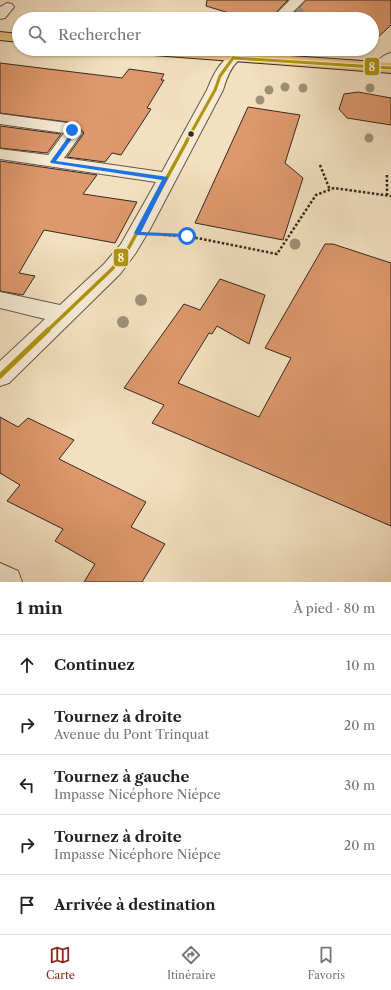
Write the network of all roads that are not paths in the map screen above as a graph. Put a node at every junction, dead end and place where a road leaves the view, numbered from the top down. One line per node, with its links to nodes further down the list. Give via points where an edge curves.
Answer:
1 (298, 0): 2 (street)
2 (285, 12)
3 (0, 36): 4 (main road)
4 (12, 37)
5 (209, 56): 7 (main road)
6 (237, 56): 7 (street)
7 (233, 58): 8 (main road); 12 (street, via 220,76 215,90)
8 (387, 64)
9 (0, 119): 11 (street, via 72,130 73,133)
10 (0, 154): 11 (street)
11 (52, 162): 12 (street)
12 (166, 178): 14 (street, via 137,233 112,269)
13 (0, 300): 14 (street)
14 (65, 314): 15 (street)
15 (0, 376)
16 (0, 578): 17 (street)
17 (7, 582)

